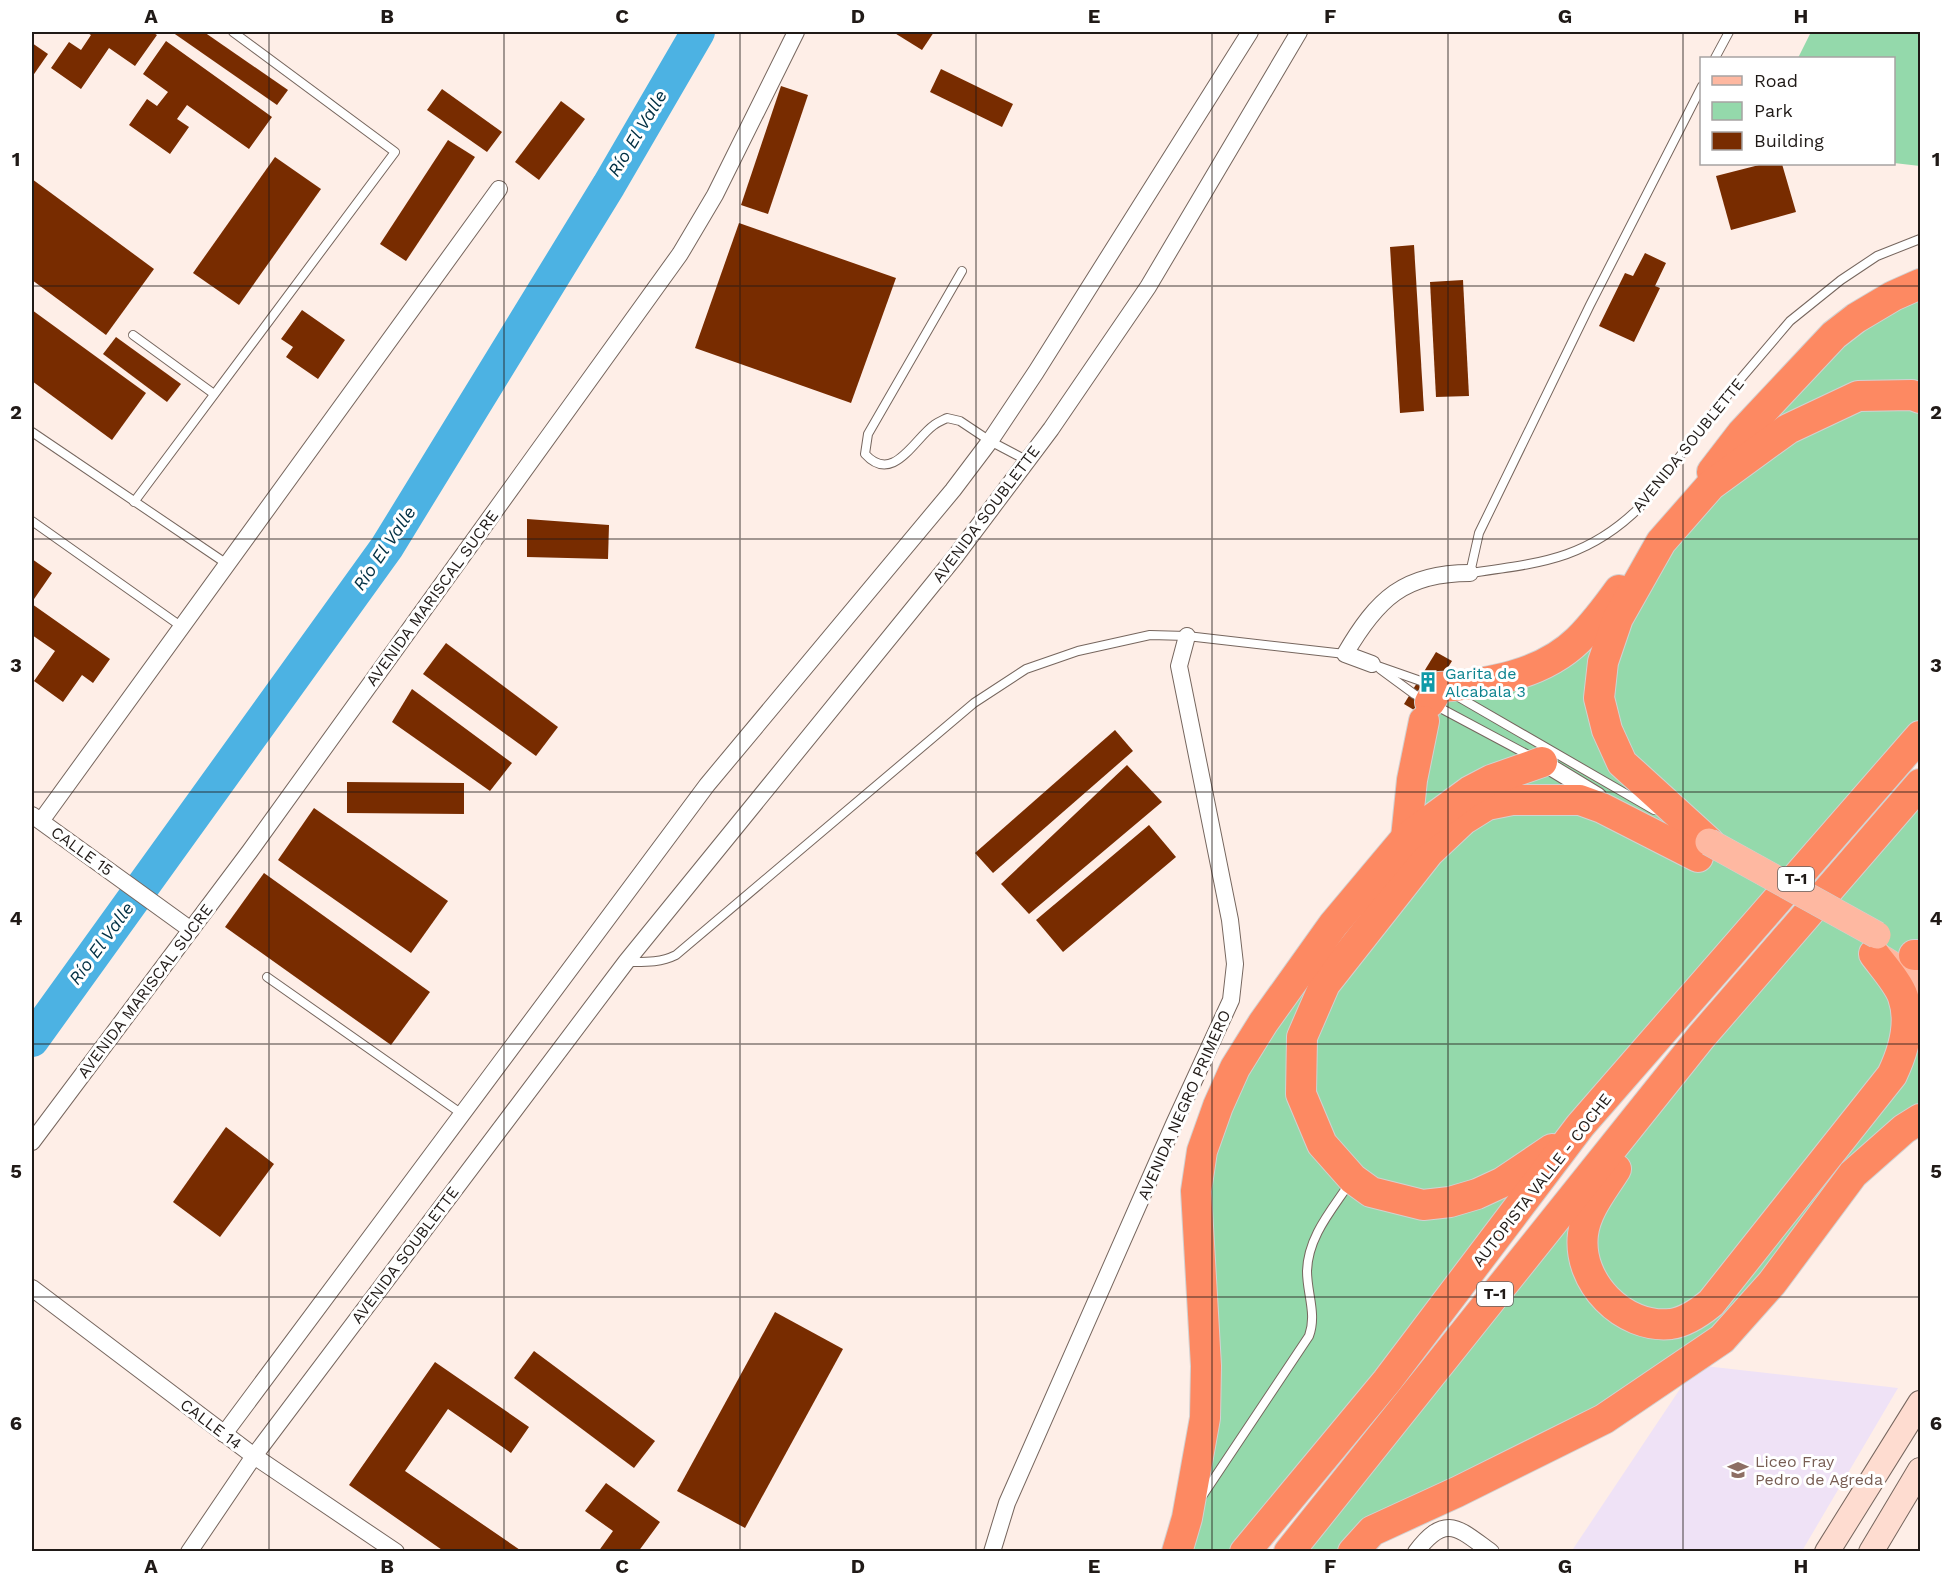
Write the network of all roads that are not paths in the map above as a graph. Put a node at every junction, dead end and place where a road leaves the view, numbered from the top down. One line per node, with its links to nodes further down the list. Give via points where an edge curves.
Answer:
1 (233, 32): 13 (lane, via 395,152)
2 (796, 32): 35 (street, AVENIDA MARISCAL SUCRE, via 715,195 680,254)
3 (1250, 32): 16 (street)
4 (1299, 32): 17 (street, AVENIDA SOUBLETTE, via 1148,287)
5 (1729, 32): 6 (lane)
6 (1716, 57)
7 (1700, 88): 21 (lane, via 1479,533)
8 (500, 189): 20 (street)
9 (1920, 239): 21 (lane, AVENIDA SOUBLETTE, via 1877,256 1841,279 1790,321 1624,523 1605,537 1562,557)
10 (962, 271): 16 (lane, via 868,434 866,454 872,461 887,464 900,460 934,425 947,418 960,421)
11 (1920, 284): 26 (highway, via 1856,318 1816,352 1742,433 1576,642 1538,667 1482,682)
12 (133, 335): 13 (lane)
13 (214, 394): 18 (lane)
14 (1920, 398): 34 (highway, via 1858,396 1788,429 1711,485 1661,543 1618,618 1604,662 1599,698 1607,730 1622,763)
15 (32, 432): 18 (lane)
16 (990, 441): 17 (lane); 41 (street, via 707,784)
17 (1028, 461): 37 (street, AVENIDA SOUBLETTE, via 955,557)
18 (134, 502): 20 (lane)
19 (32, 521): 22 (lane)
20 (227, 564): 22 (street)
21 (1470, 573): 24 (street, AVENIDA SOUBLETTE, via 1427,577 1393,593 1362,625)
22 (182, 627): 31 (street)
23 (1187, 636): 24 (lane); 37 (lane, via 1150,635 1078,651 1026,669 974,704 676,955 654,962); 54 (street, AVENIDA NEGRO PRIMERO, via 1179,666 1230,920 1235,964 1231,1000 1007,1503)
24 (1345, 654): 25 (street)
25 (1372, 664): 26 (lane); 26 (lane)
26 (1431, 703): 28 (lane); 30 (lane); 33 (highway, via 1412,780)
27 (1920, 736): 43 (highway, AUTOPISTA VALLE - COCHE / T-1)
28 (1542, 762): 33 (highway, via 1470,791); 34 (street)
29 (1920, 784): 40 (highway, AUTOPISTA VALLE - COCHE / T-1)
30 (1659, 813)
31 (36, 818): 35 (street, CALLE 15)
32 (1669, 819): 34 (lane)
33 (1406, 838): 51 (highway, via 1333,926 1263,1023 1235,1068 1202,1151 1196,1191 1206,1366 1205,1418)
34 (1704, 849): 36 (main road); 45 (highway, via 1580,800 1512,800 1487,805 1463,820 1429,852 1325,984 1302,1037 1301,1094 1322,1144)
35 (190, 930): 44 (street, AVENIDA MARISCAL SUCRE)
36 (1872, 945): 38 (main road); 40 (highway, via 1903,996 1906,1035 1892,1075 1711,1303 1695,1316 1672,1324 1638,1320 1620,1311 1591,1277 1583,1256 1586,1217)
37 (626, 962): 49 (street, AVENIDA SOUBLETTE)
38 (1919, 963)
39 (267, 977): 41 (lane)
40 (1701, 1037): 57 (highway, AUTOPISTA VALLE - COCHE / T-1)
41 (462, 1114): 48 (street)
42 (1920, 1119): 58 (highway, via 1852,1174 1772,1283 1722,1339 1604,1419 1372,1531)
43 (1580, 1126): 45 (highway, via 1503,1182 1450,1202 1423,1205 1394,1199 1371,1192); 56 (highway, AUTOPISTA VALLE - COCHE / T-1, via 1387,1381)
44 (32, 1142)
45 (1353, 1179): 51 (lane, via 1317,1231 1310,1251 1307,1273 1313,1324 1309,1336)
46 (32, 1288): 48 (street, CALLE 14)
47 (1920, 1403): 61 (main road)
48 (224, 1434): 49 (street, CALLE 14)
49 (255, 1456): 52 (street, AVENIDA SOUBLETTE); 53 (street, CALLE 14)
50 (1920, 1470): 62 (main road)
51 (1187, 1518): 55 (highway)
52 (189, 1551)
53 (396, 1551)
54 (992, 1551)
55 (1177, 1551)
56 (1245, 1551)
57 (1289, 1551)
58 (1353, 1551)
59 (1416, 1551): 60 (street, via 1424,1541 1451,1526)
60 (1491, 1551)
61 (1827, 1551)
62 (1871, 1551)

